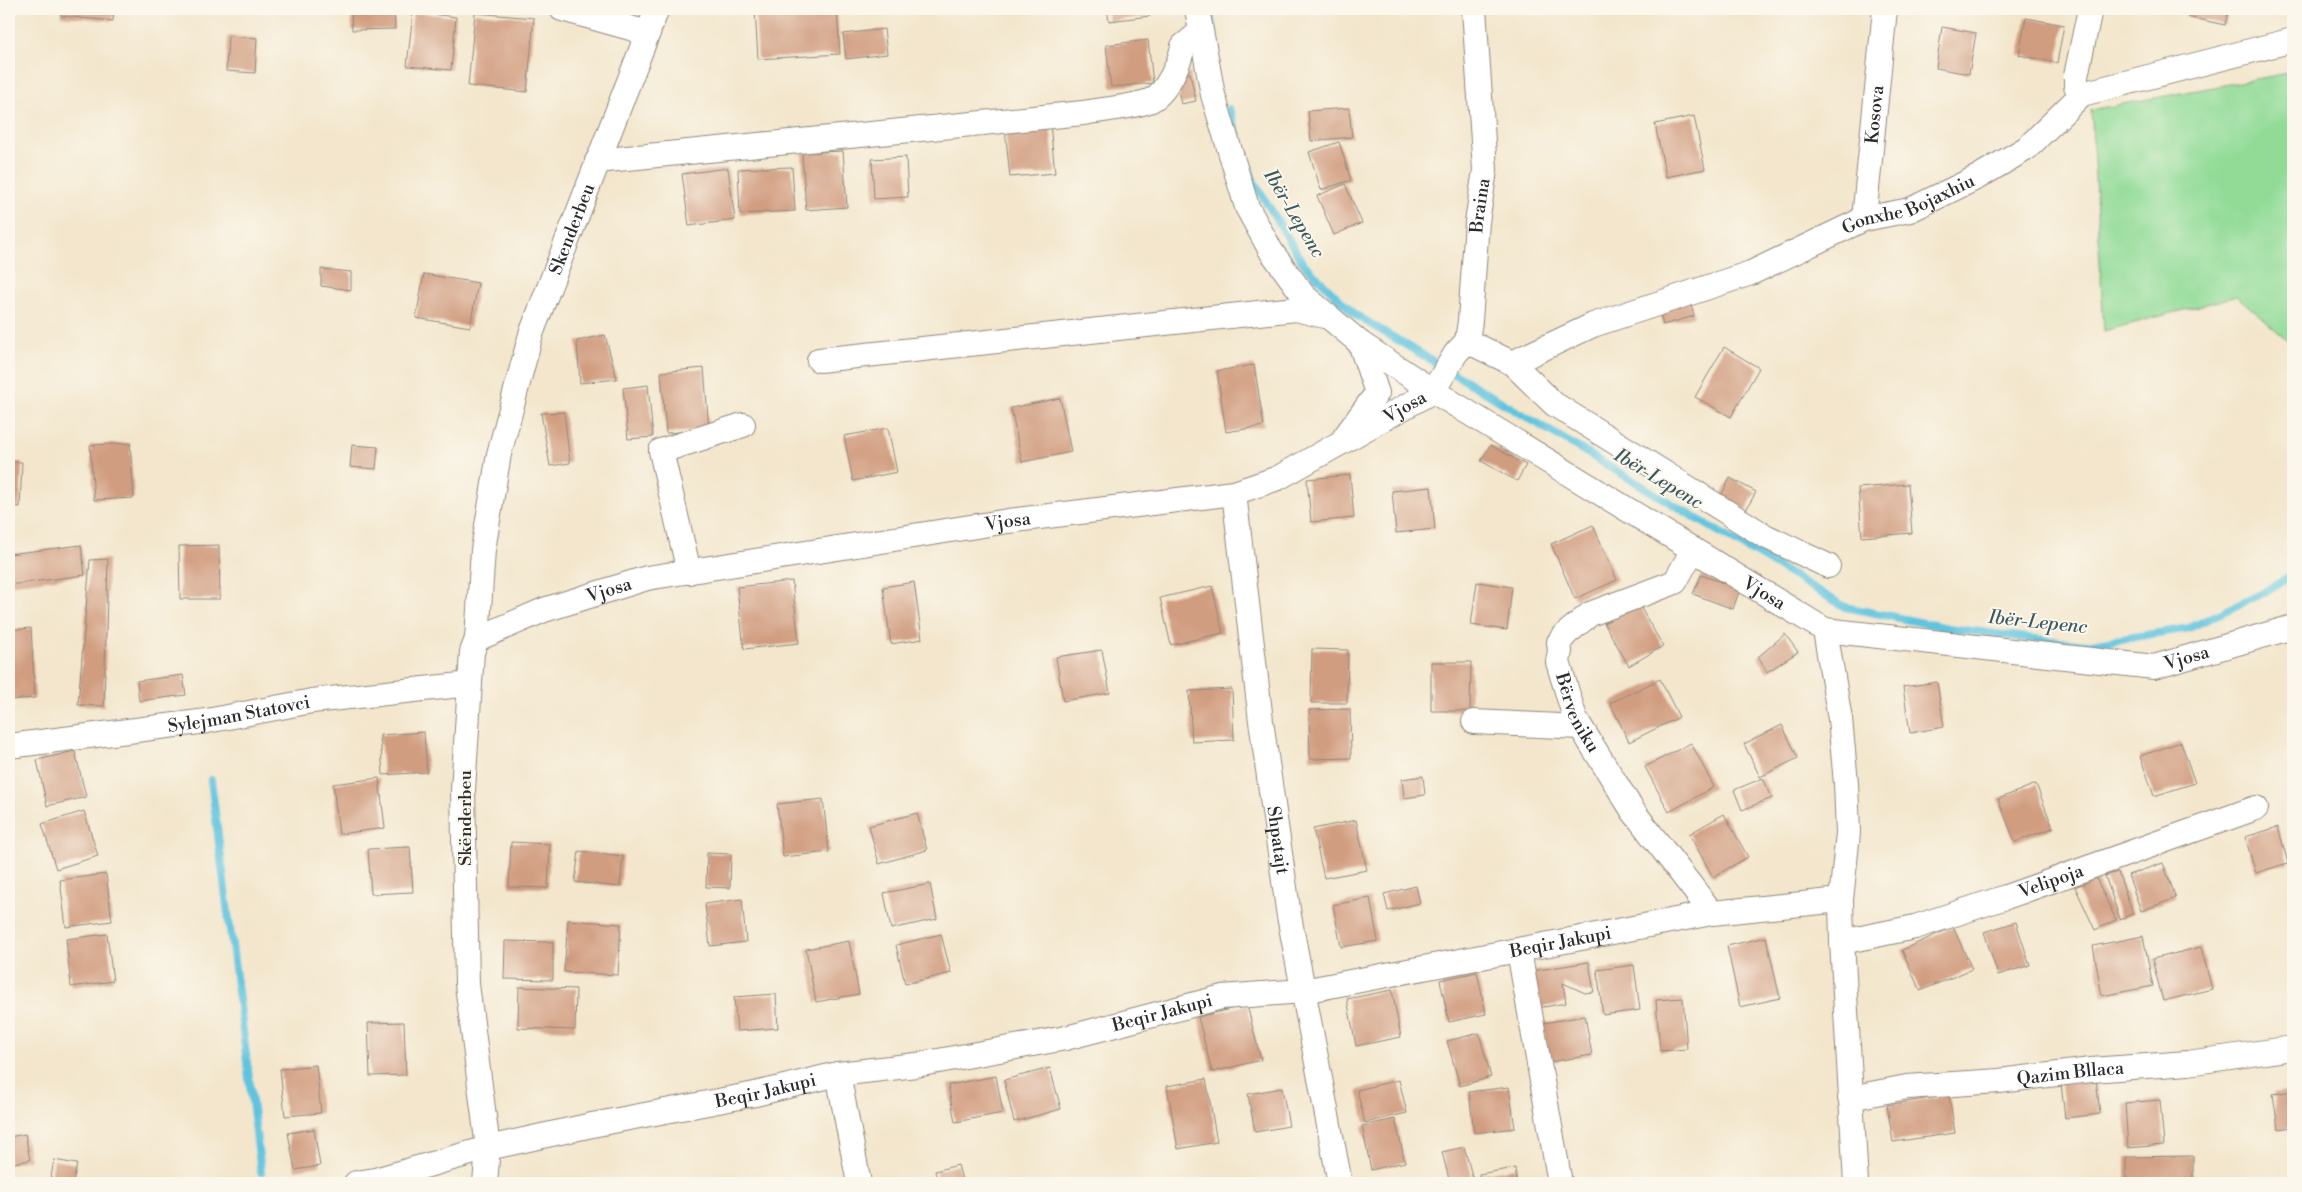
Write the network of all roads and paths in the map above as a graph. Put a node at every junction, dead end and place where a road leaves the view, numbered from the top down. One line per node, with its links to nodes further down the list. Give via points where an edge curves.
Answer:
1 (562, 9): 8 (street)
2 (658, 9): 8 (street, Skenderbeu)
3 (1196, 9): 7 (street)
4 (1474, 9): 15 (street, Braina, via 1485,170 1477,222 1474,280)
5 (1885, 9): 12 (street, Kosova)
6 (2090, 9): 10 (street, via 2076,76 2076,86)
7 (1200, 32): 11 (street, via 1183,46 1180,60 1169,80 1151,101 1083,114); 13 (street, via 1213,95 1247,207 1271,250 1304,296)
8 (648, 33): 11 (street, Skenderbeu)
9 (2293, 40): 10 (street)
10 (2082, 94): 12 (street, Gonxhe Bojaxhiu, via 2027,148 1978,177 1910,210)
11 (597, 161): 21 (street, Skenderbeu, via 531,334)
12 (1864, 219): 17 (street, Gonxhe Bojaxhiu, via 1751,273 1593,324)
13 (1328, 316): 14 (street); 16 (street, via 1296,309)
14 (1360, 343): 18 (street); 20 (street, via 1377,393)
15 (1462, 347): 17 (street); 18 (street, Braina)
16 (819, 360)
17 (1512, 363): 24 (street, via 1554,404 1765,536)
18 (1433, 391): 20 (street, Vjosa); 23 (street, Vjosa)
19 (744, 425): 25 (street, via 661,451)
20 (1339, 446): 22 (street, Vjosa, via 1278,478)
21 (499, 454): 28 (street, Skënderbeu, via 483,550)
22 (1234, 493): 25 (street, Vjosa, via 1008,521); 38 (street, Shpatajt, via 1261,721)
23 (1693, 550): 27 (street, Vjosa); 31 (street, Bërveniku, via 1674,582 1590,614 1559,642 1558,662)
24 (1828, 566)
25 (689, 572): 28 (street, Vjosa, via 638,581 544,610)
26 (2293, 627): 27 (street, Vjosa, via 2154,666)
27 (1825, 630): 34 (street, via 1840,719 1846,783 1848,833)
28 (477, 639): 29 (street, Skënderbeu, via 472,652)
29 (470, 684): 32 (street, Sylejman Statovci, via 312,701 207,721); 42 (street, Skënderbeu, via 463,790 467,984)
30 (1474, 722): 31 (street)
31 (1580, 727): 35 (street, Bërveniku, via 1634,811)
32 (9, 746)
33 (2256, 808): 36 (street, Velipoja, via 2006,898 1915,927)
34 (1841, 900): 35 (street, Beqir Jakupi); 36 (street)
35 (1712, 914): 37 (street, Beqir Jakupi)
36 (1842, 942): 41 (street)
37 (1519, 951): 38 (street, Beqir Jakupi); 47 (street)
38 (1303, 991): 40 (street, Beqir Jakupi, via 1222,997 1066,1038 916,1065); 46 (street, Shpatajt)
39 (2293, 1048): 41 (street, Qazim Bllaca, via 2188,1063 1907,1088)
40 (838, 1074): 42 (street, Beqir Jakupi, via 756,1094); 45 (street)
41 (1850, 1098): 48 (street)
42 (488, 1148): 43 (street, Beqir Jakupi); 44 (street, Skënderbeu)
43 (356, 1183)
44 (485, 1183)
45 (860, 1183)
46 (1340, 1183)
47 (1560, 1183)
48 (1856, 1183)

